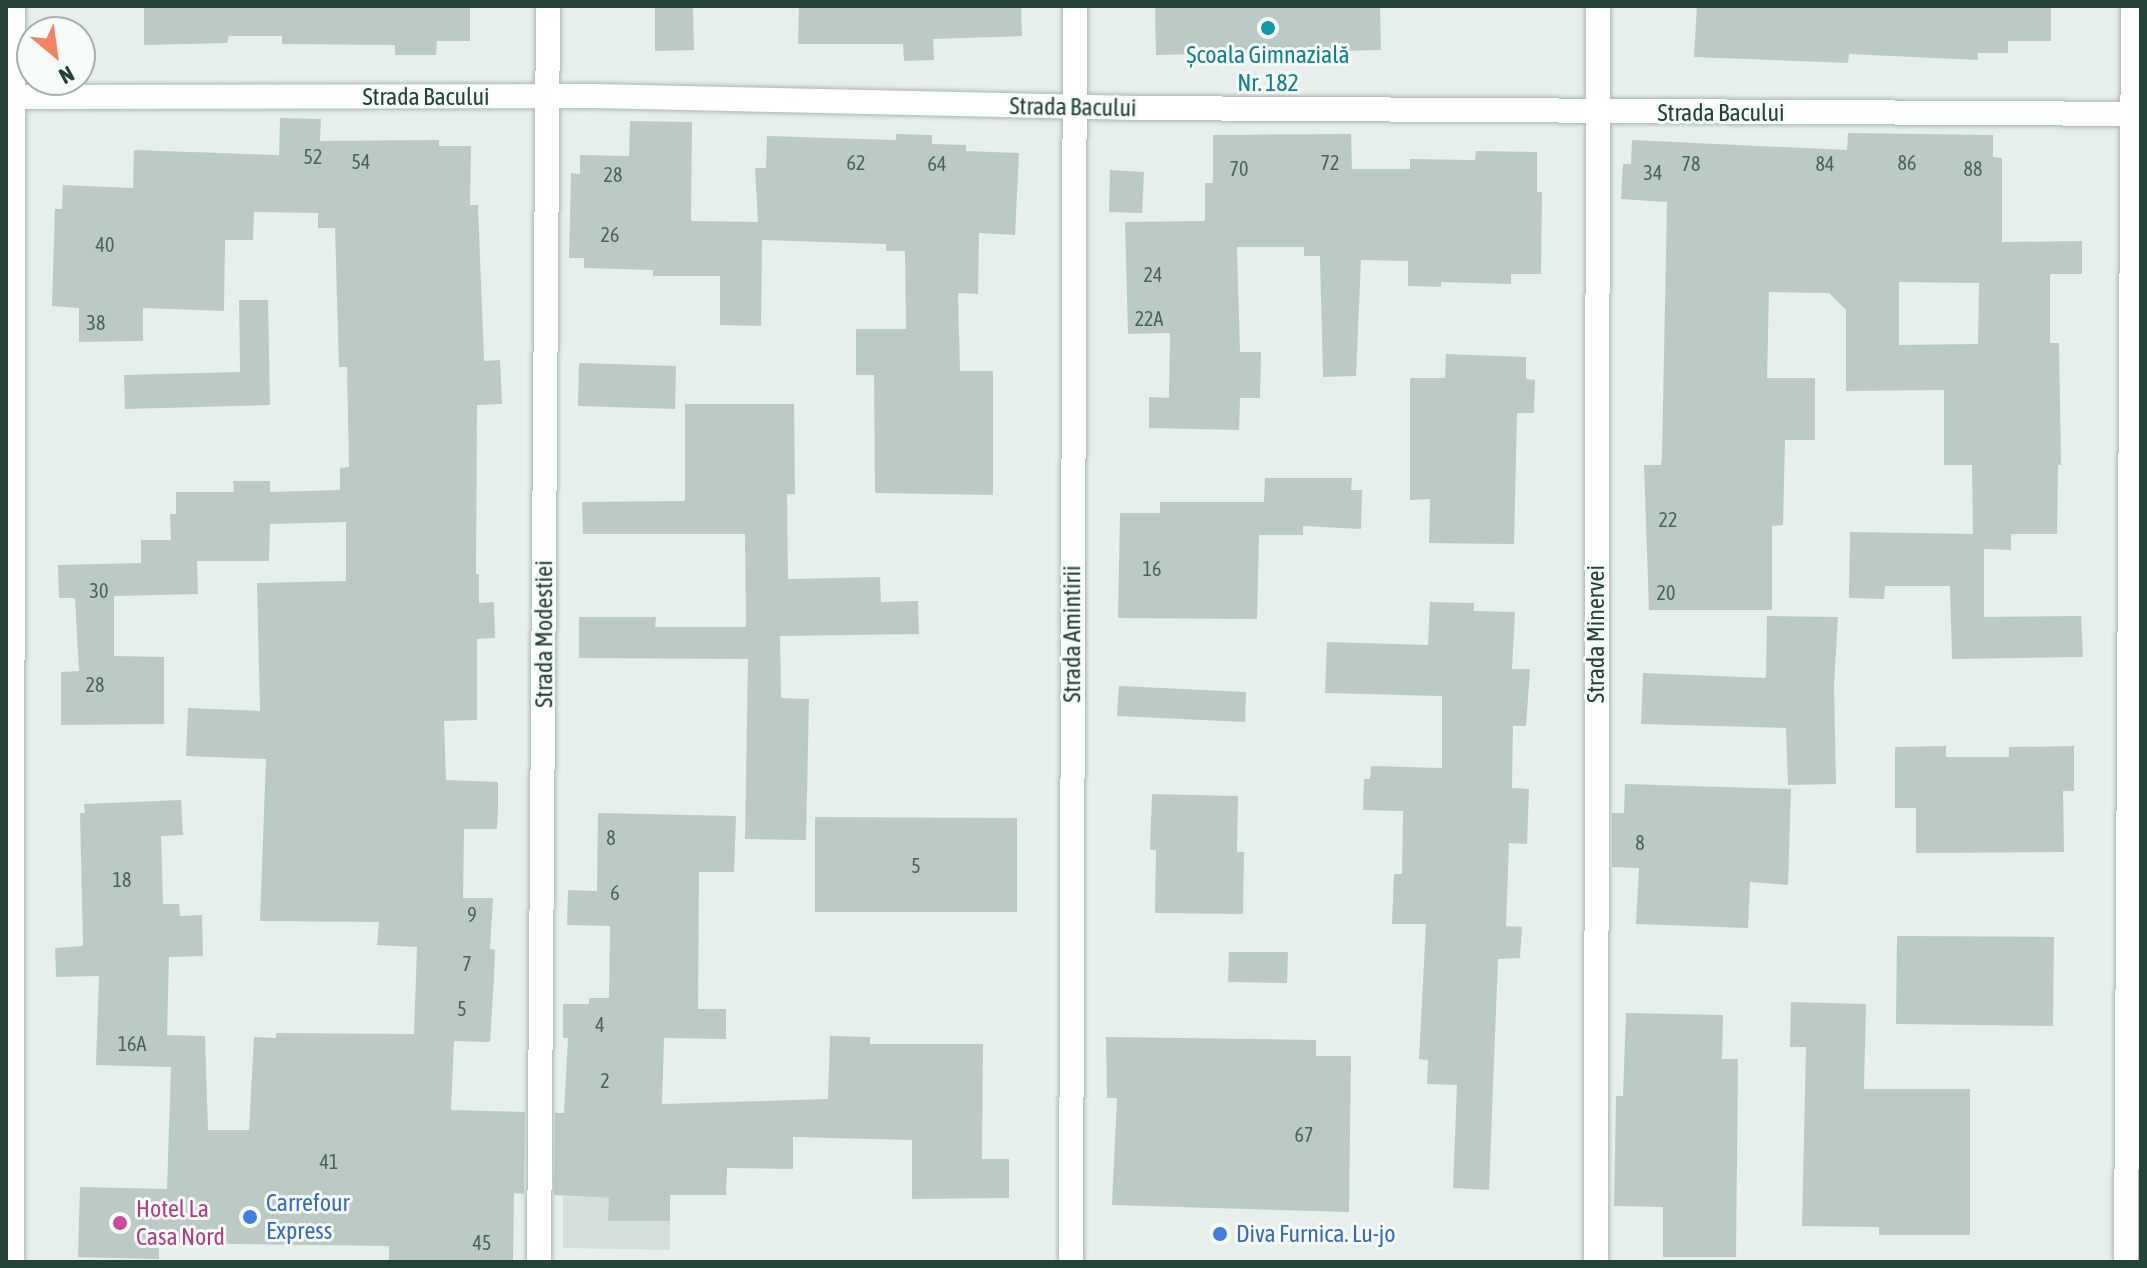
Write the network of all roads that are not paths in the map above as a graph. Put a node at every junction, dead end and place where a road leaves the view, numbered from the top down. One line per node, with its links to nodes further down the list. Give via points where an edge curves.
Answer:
1 (13, 6): 6 (street)
2 (548, 6): 7 (street, Strada Modestiei)
3 (1075, 6): 8 (street, Strada Amintirii)
4 (1598, 6): 9 (street, Strada Minervei)
5 (2133, 6): 10 (street)
6 (9, 97): 7 (street, Strada Bacului); 11 (street)
7 (548, 97): 8 (street, Strada Bacului); 12 (street, Strada Modestiei)
8 (1074, 107): 9 (street, Strada Bacului); 13 (street, Strada Amintirii)
9 (1597, 113): 10 (street, Strada Bacului); 14 (street, Strada Minervei)
10 (2137, 114): 15 (street)
11 (12, 1262)
12 (539, 1262)
13 (1071, 1262)
14 (1596, 1262)
15 (2126, 1262)

